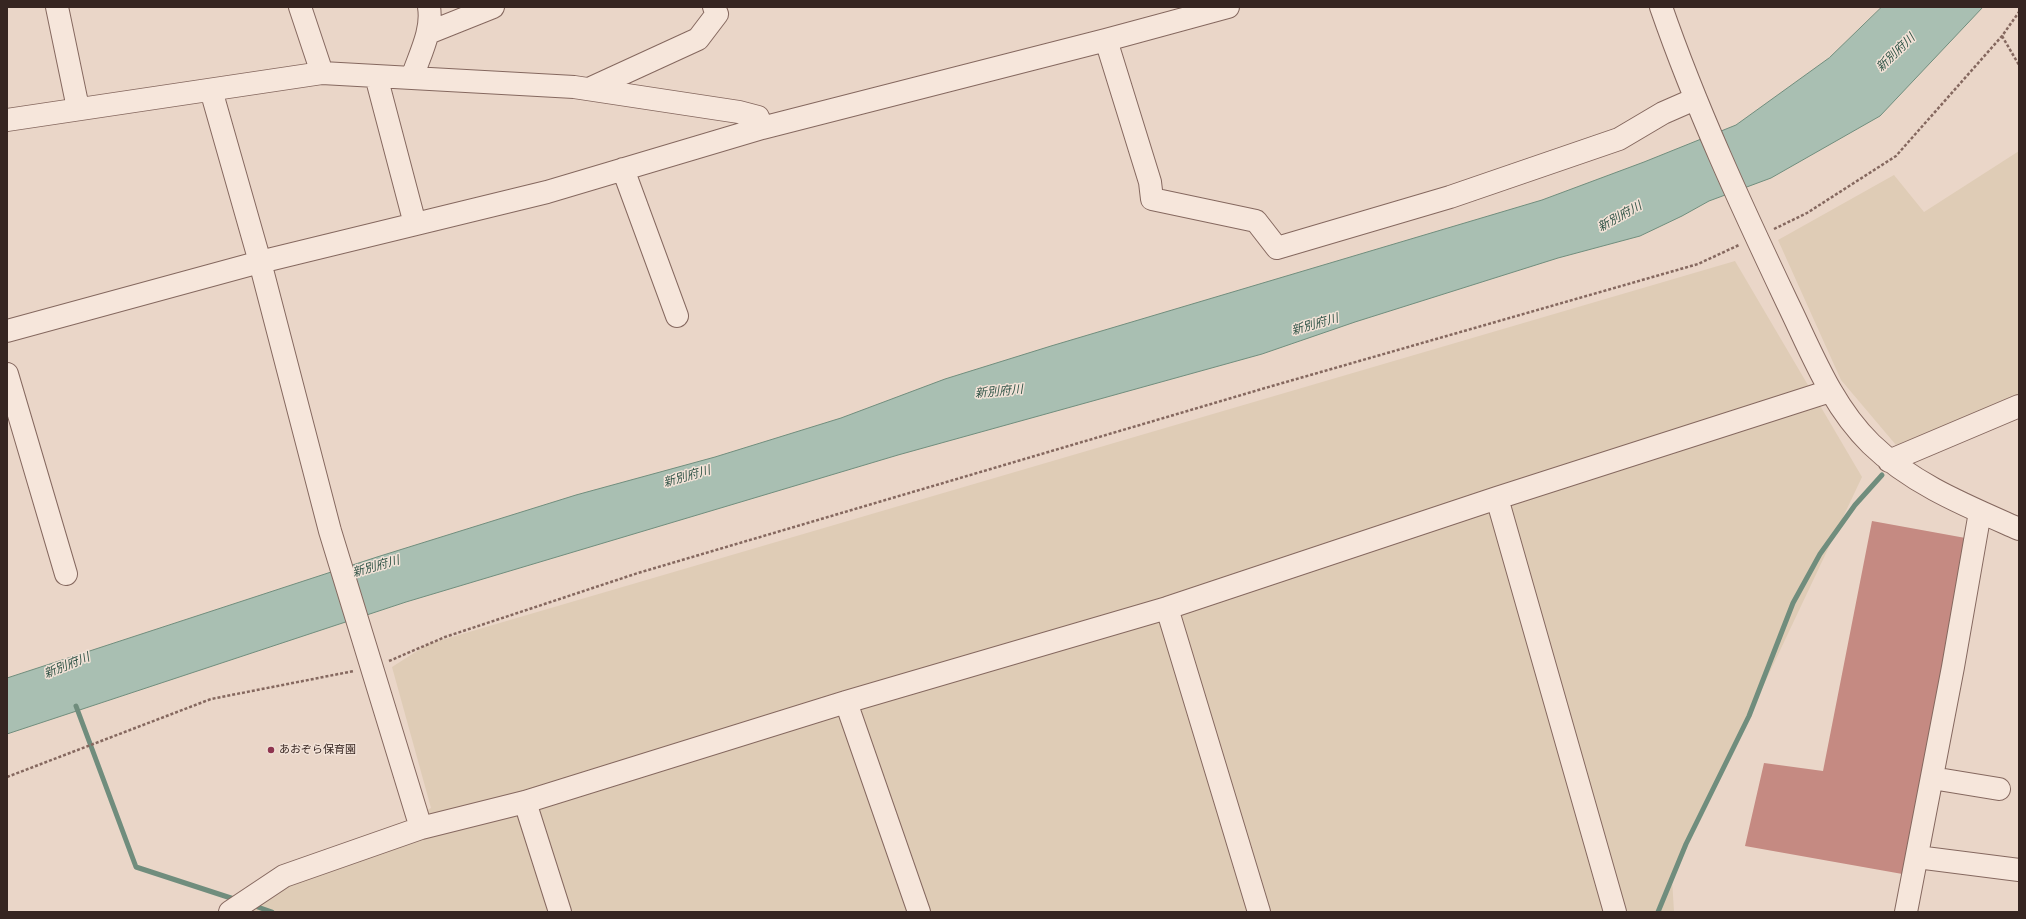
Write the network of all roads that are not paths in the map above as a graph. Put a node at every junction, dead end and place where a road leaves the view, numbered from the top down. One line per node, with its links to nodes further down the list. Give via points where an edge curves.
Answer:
1 (57, 7): 16 (street)
2 (300, 7): 10 (street)
3 (429, 7): 8 (street)
4 (493, 7): 8 (street)
5 (714, 7): 13 (street, via 717,14 698,39)
6 (1228, 7): 9 (street)
7 (1661, 7): 15 (street)
8 (428, 33): 12 (street)
9 (1106, 40): 15 (street, via 1150,182 1152,199 1256,221 1277,248 1450,196 1619,139 1663,113); 18 (street)
10 (322, 73): 11 (street); 14 (street)
11 (376, 76): 12 (street); 20 (street)
12 (412, 78): 13 (street)
13 (589, 89): 18 (street, via 758,116)
14 (211, 90): 16 (street); 21 (street)
15 (1697, 103): 25 (street, via 1756,238)
16 (78, 108): 17 (street)
17 (7, 120)
18 (762, 128): 19 (street)
19 (623, 169): 20 (street, via 547,192); 22 (street)
20 (415, 224): 21 (street)
21 (260, 262): 23 (street); 37 (street, via 330,531)
22 (677, 316)
23 (7, 331)
24 (7, 374): 31 (street)
25 (1830, 390): 27 (street, via 1870,442); 28 (street)
26 (2019, 406): 27 (street)
27 (1890, 461): 29 (street, via 1924,484)
28 (1497, 498): 32 (street); 44 (street)
29 (1980, 512): 30 (street); 34 (street)
30 (2019, 529)
31 (66, 574)
32 (1166, 608): 33 (street); 43 (street)
33 (846, 702): 36 (street); 42 (street)
34 (1932, 778): 35 (street); 38 (street)
35 (1999, 789)
36 (525, 802): 37 (street); 41 (street)
37 (421, 828): 40 (street, via 284,876)
38 (1917, 857): 39 (street); 45 (street)
39 (2019, 870)
40 (230, 912)
41 (560, 912)
42 (919, 912)
43 (1259, 912)
44 (1615, 912)
45 (1906, 912)

